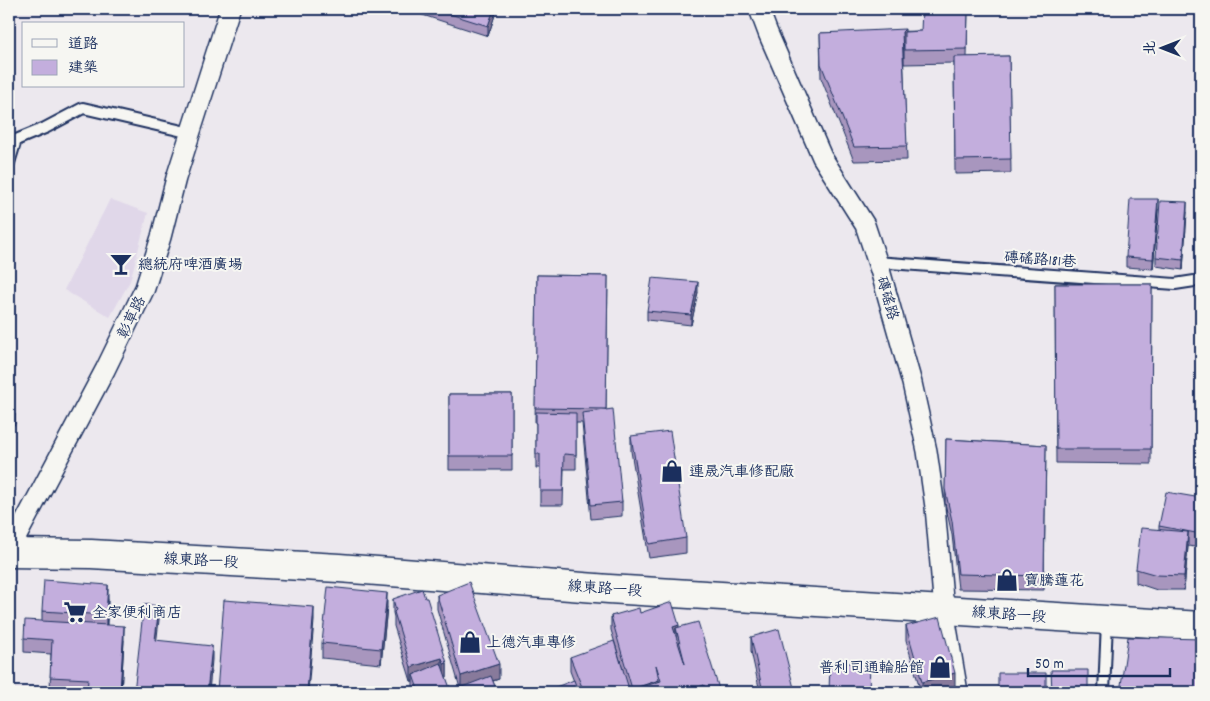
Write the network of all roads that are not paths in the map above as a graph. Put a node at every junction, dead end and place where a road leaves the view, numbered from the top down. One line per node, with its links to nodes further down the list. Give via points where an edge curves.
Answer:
1 (230, 9): 3 (street, 彰草路)
2 (759, 9): 5 (street, 磚磘路, via 822,157 865,225)
3 (191, 133): 4 (lane, via 83,108 16,140); 7 (street, 彰草路, via 145,288)
4 (9, 163)
5 (876, 262): 6 (lane, 磚磘路181巷, via 1175,284); 8 (street, 磚磘路, via 912,383 927,451)
6 (1201, 280)
7 (9, 552): 8 (main road, 線東路一段, via 339,568 618,590)
8 (944, 610): 9 (main road, 線東路一段); 11 (street, 磚磘路)
9 (1107, 621): 10 (main road, 線東路一段); 12 (lane)
10 (1201, 626)
11 (958, 692)
12 (1104, 692)

